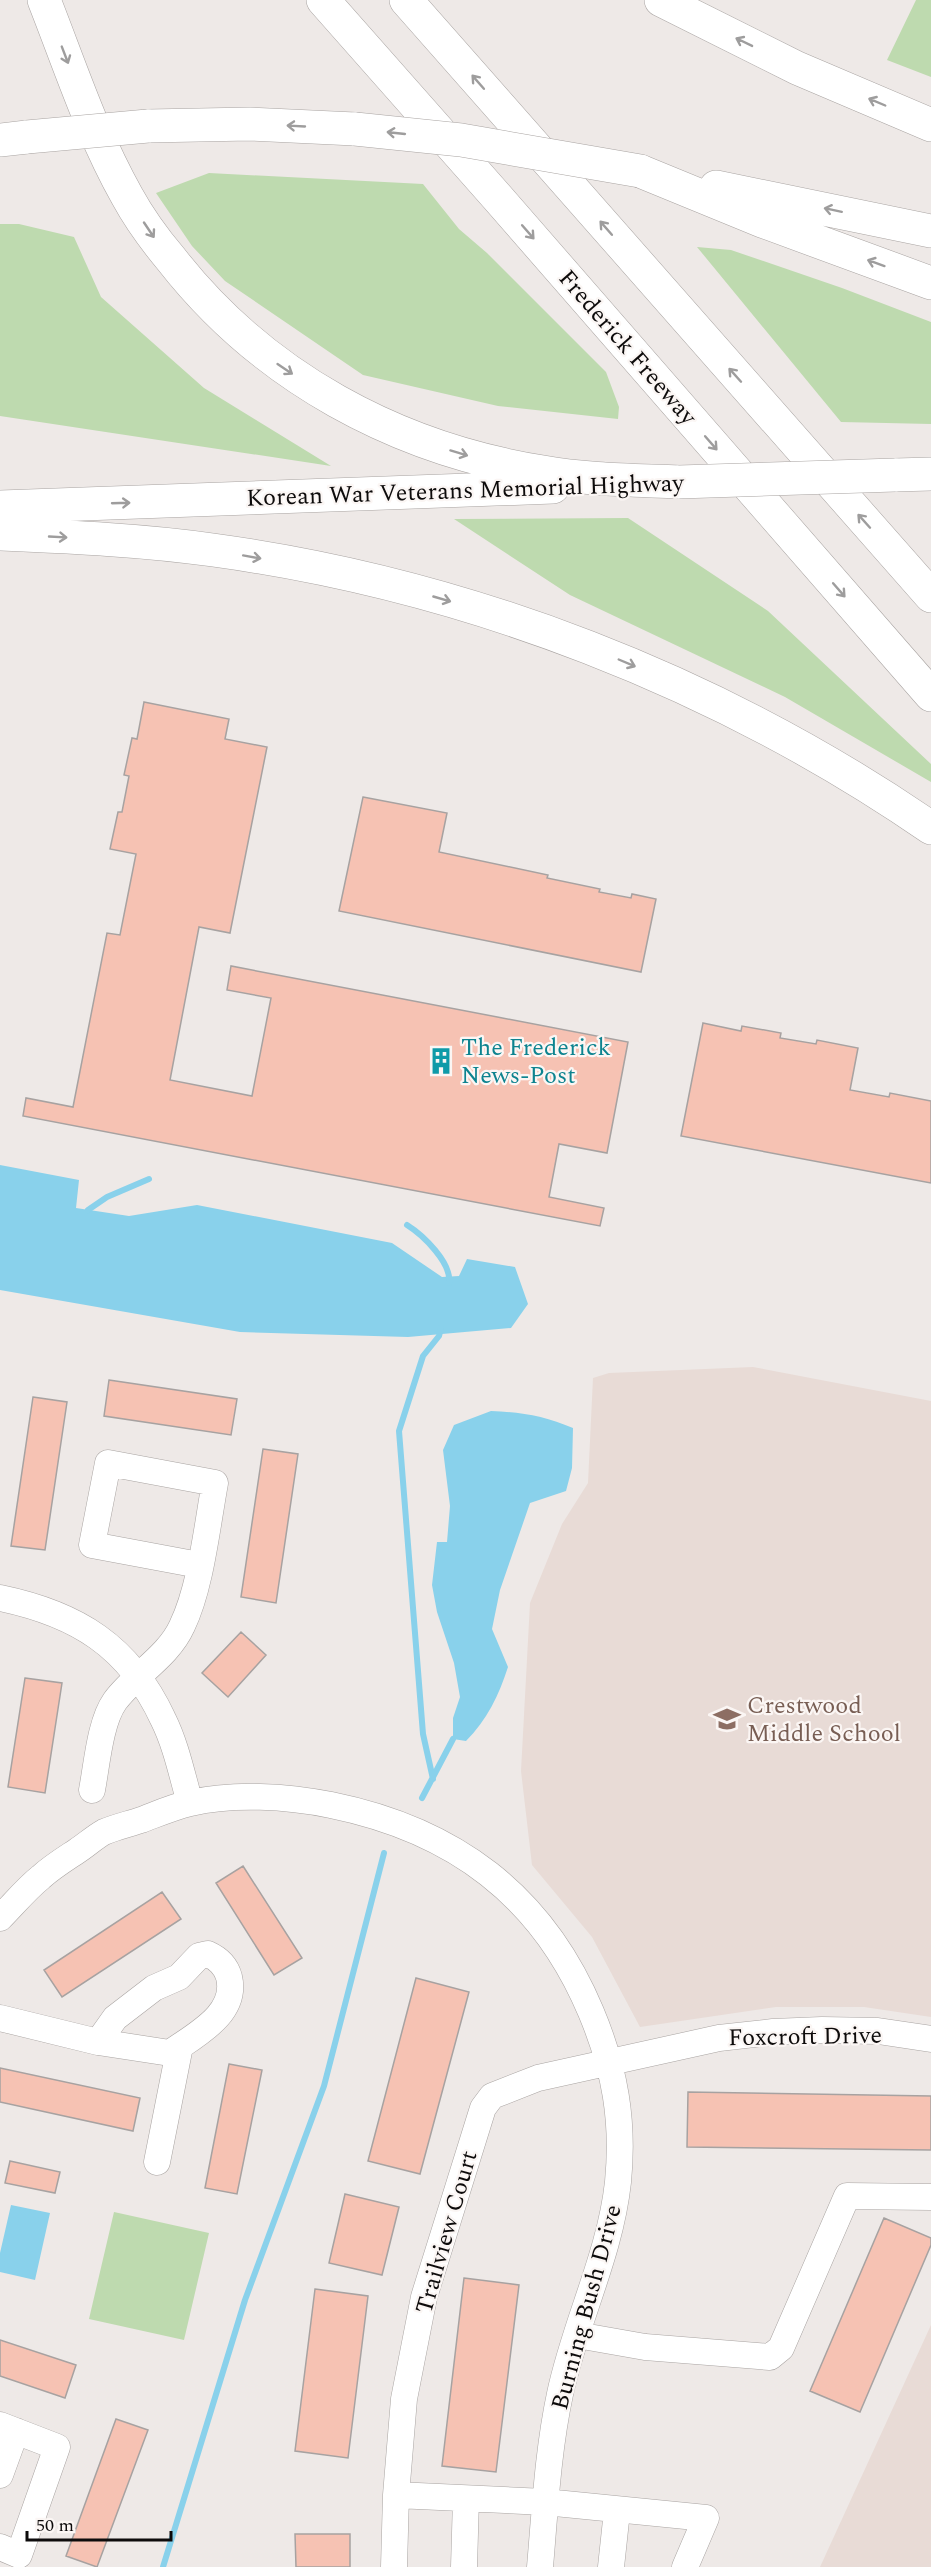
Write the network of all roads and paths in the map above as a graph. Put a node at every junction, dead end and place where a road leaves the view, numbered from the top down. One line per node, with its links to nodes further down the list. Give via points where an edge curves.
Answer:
1 (44, 0): 13 (highway, one-way to 13, via 99,140 128,198 190,284 226,322 276,363 373,422 479,459 543,472)
2 (299, 0): 9 (highway)
3 (322, 0): 9 (highway, Frederick Freeway)
4 (406, 0): 16 (highway, one-way to 4)
5 (661, 0): 6 (highway, one-way to 5, via 797,68)
6 (931, 125)
7 (14, 139): 8 (highway, one-way to 7, bridge, via 461,140 355,129 250,124 148,126)
8 (640, 171): 10 (highway, one-way to 8); 11 (highway, one-way to 8)
9 (497, 196): 17 (highway, Frederick Freeway, one-way to 17)
10 (931, 231)
11 (931, 283)
12 (931, 474): 13 (highway, Korean War Veterans Memorial Highway, bridge)
13 (679, 482): 14 (highway, Korean War Veterans Memorial Highway, one-way to 13)
14 (0, 507)
15 (0, 534): 18 (highway, one-way to 18, via 108,539 213,550 403,588 497,615 589,647 677,685 800,747 884,795)
16 (931, 596)
17 (931, 695)
18 (931, 828)
19 (200, 1565): 19 (street, via 215,1482 108,1463 92,1545); 21 (street, via 182,1627)
20 (0, 1598): 21 (street, via 59,1614 95,1634 123,1657)
21 (138, 1676): 22 (street, via 114,1702); 23 (street, via 163,1718)
22 (92, 1790)
23 (190, 1803): 24 (street, Burning Bush Drive, via 102,1833 41,1876); 29 (street, Burning Bush Drive, via 246,1797 306,1800 386,1818 469,1859 510,1892 542,1925 582,1991)
24 (0, 1918)
25 (0, 2018): 27 (street)
26 (931, 2039): 29 (street, Foxcroft Drive, via 878,2031 773,2032 719,2038)
27 (98, 2042): 28 (street, via 170,2053); 28 (street, via 115,2018 154,1988 179,1977 199,1956 208,1954 219,1959 228,1972 230,1996 218,2017)
28 (180, 2046): 30 (street)
29 (610, 2063): 32 (street, Burning Bush Drive, via 620,2117 618,2180 608,2240); 35 (street, Trailview Court, via 508,2088 492,2096 483,2108 424,2297 404,2399)
30 (157, 2162)
31 (931, 2197): 32 (street, via 848,2196 781,2348 770,2357 645,2347)
32 (577, 2335): 37 (street, Burning Bush Drive, via 560,2393)
33 (8, 2428): 34 (street); 39 (street, via 57,2446 19,2555)
34 (0, 2475)
35 (396, 2495): 36 (street); 40 (street, Trailview Court)
36 (466, 2499): 37 (street); 41 (street)
37 (545, 2502): 38 (street); 42 (street, Burning Bush Drive)
38 (617, 2511): 43 (street); 44 (street, via 706,2518)
39 (0, 2547)
40 (394, 2567)
41 (464, 2567)
42 (540, 2567)
43 (611, 2567)
44 (685, 2567)

